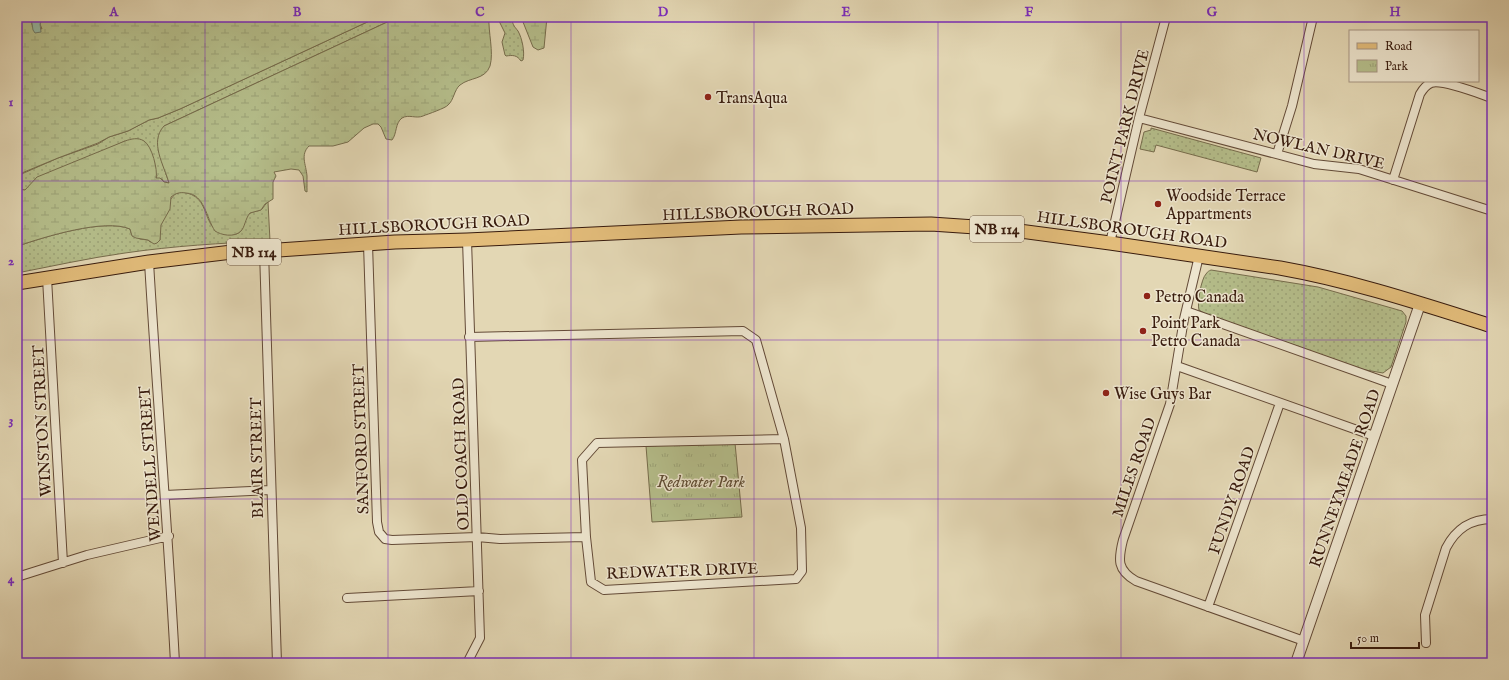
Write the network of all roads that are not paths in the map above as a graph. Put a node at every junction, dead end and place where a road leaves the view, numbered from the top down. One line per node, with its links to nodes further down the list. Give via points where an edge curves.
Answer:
1 (1166, 17): 4 (street, POINT PARK DRIVE)
2 (1313, 17): 5 (street, via 1292,106)
3 (1492, 98): 6 (street, via 1441,83 1430,83 1426,86 1420,94)
4 (1139, 118): 5 (street, NOWLAN DRIVE); 9 (street, POINT PARK DRIVE)
5 (1277, 154): 6 (street, NOWLAN DRIVE, via 1314,164 1359,169)
6 (1393, 180): 7 (street, NOWLAN DRIVE)
7 (1492, 211)
8 (467, 240): 9 (main road, HILLSBOROUGH ROAD / NB 114, via 741,227 932,224 1005,229); 10 (main road, HILLSBOROUGH ROAD / NB 114); 19 (street, OLD COACH ROAD)
9 (1110, 243): 12 (main road, HILLSBOROUGH ROAD / NB 114)
10 (368, 244): 11 (main road, HILLSBOROUGH ROAD / NB 114); 29 (street, SANFORD STREET, via 374,465 379,532 385,539 392,540)
11 (264, 251): 13 (main road, HILLSBOROUGH ROAD / NB 114, via 232,252); 25 (street, BLAIR STREET)
12 (1200, 256): 16 (main road, HILLSBOROUGH ROAD / NB 114, via 1318,275 1361,285); 17 (street, MILES ROAD)
13 (149, 262): 14 (main road, HILLSBOROUGH ROAD / NB 114); 26 (street, WENDELL STREET)
14 (47, 278): 15 (main road, HILLSBOROUGH ROAD / NB 114); 31 (street, WINSTON STREET)
15 (17, 283)
16 (1420, 304): 18 (main road, HILLSBOROUGH ROAD / NB 114); 21 (street, RUNNEYMEADE ROAD)
17 (1186, 311): 20 (street, MILES ROAD); 21 (street)
18 (1492, 326)
19 (469, 337): 24 (street, REDWATER DRIVE, via 743,331 756,340); 29 (street, OLD COACH ROAD)
20 (1177, 366): 22 (street); 35 (street, MILES ROAD, via 1170,404 1123,540 1120,559 1122,569 1130,577)
21 (1392, 384): 23 (street, RUNNEYMEADE ROAD)
22 (1280, 403): 23 (street); 35 (street, FUNDY ROAD)
23 (1374, 436): 36 (street, RUNNEYMEADE ROAD)
24 (784, 439): 30 (street, REDWATER DRIVE, via 597,443 582,460); 30 (street, REDWATER DRIVE, via 801,528 802,571 796,579 604,590 591,582)
25 (271, 490): 26 (street); 39 (street, BLAIR STREET)
26 (165, 495): 28 (street, WENDELL STREET)
27 (1492, 519): 37 (street, via 1478,520 1463,527 1453,536 1446,548 1425,616)
28 (169, 536): 31 (street); 38 (street, WENDELL STREET)
29 (477, 537): 30 (street); 33 (street, OLD COACH ROAD)
30 (586, 537)
31 (63, 562): 32 (street)
32 (17, 577)
33 (479, 591): 34 (street); 40 (street, OLD COACH ROAD, via 480,638)
34 (347, 598)
35 (1208, 607): 36 (street)
36 (1304, 641): 41 (street, RUNNEYMEADE ROAD)
37 (1426, 643)
38 (175, 663)
39 (277, 663)
40 (467, 663)
41 (1296, 663)

